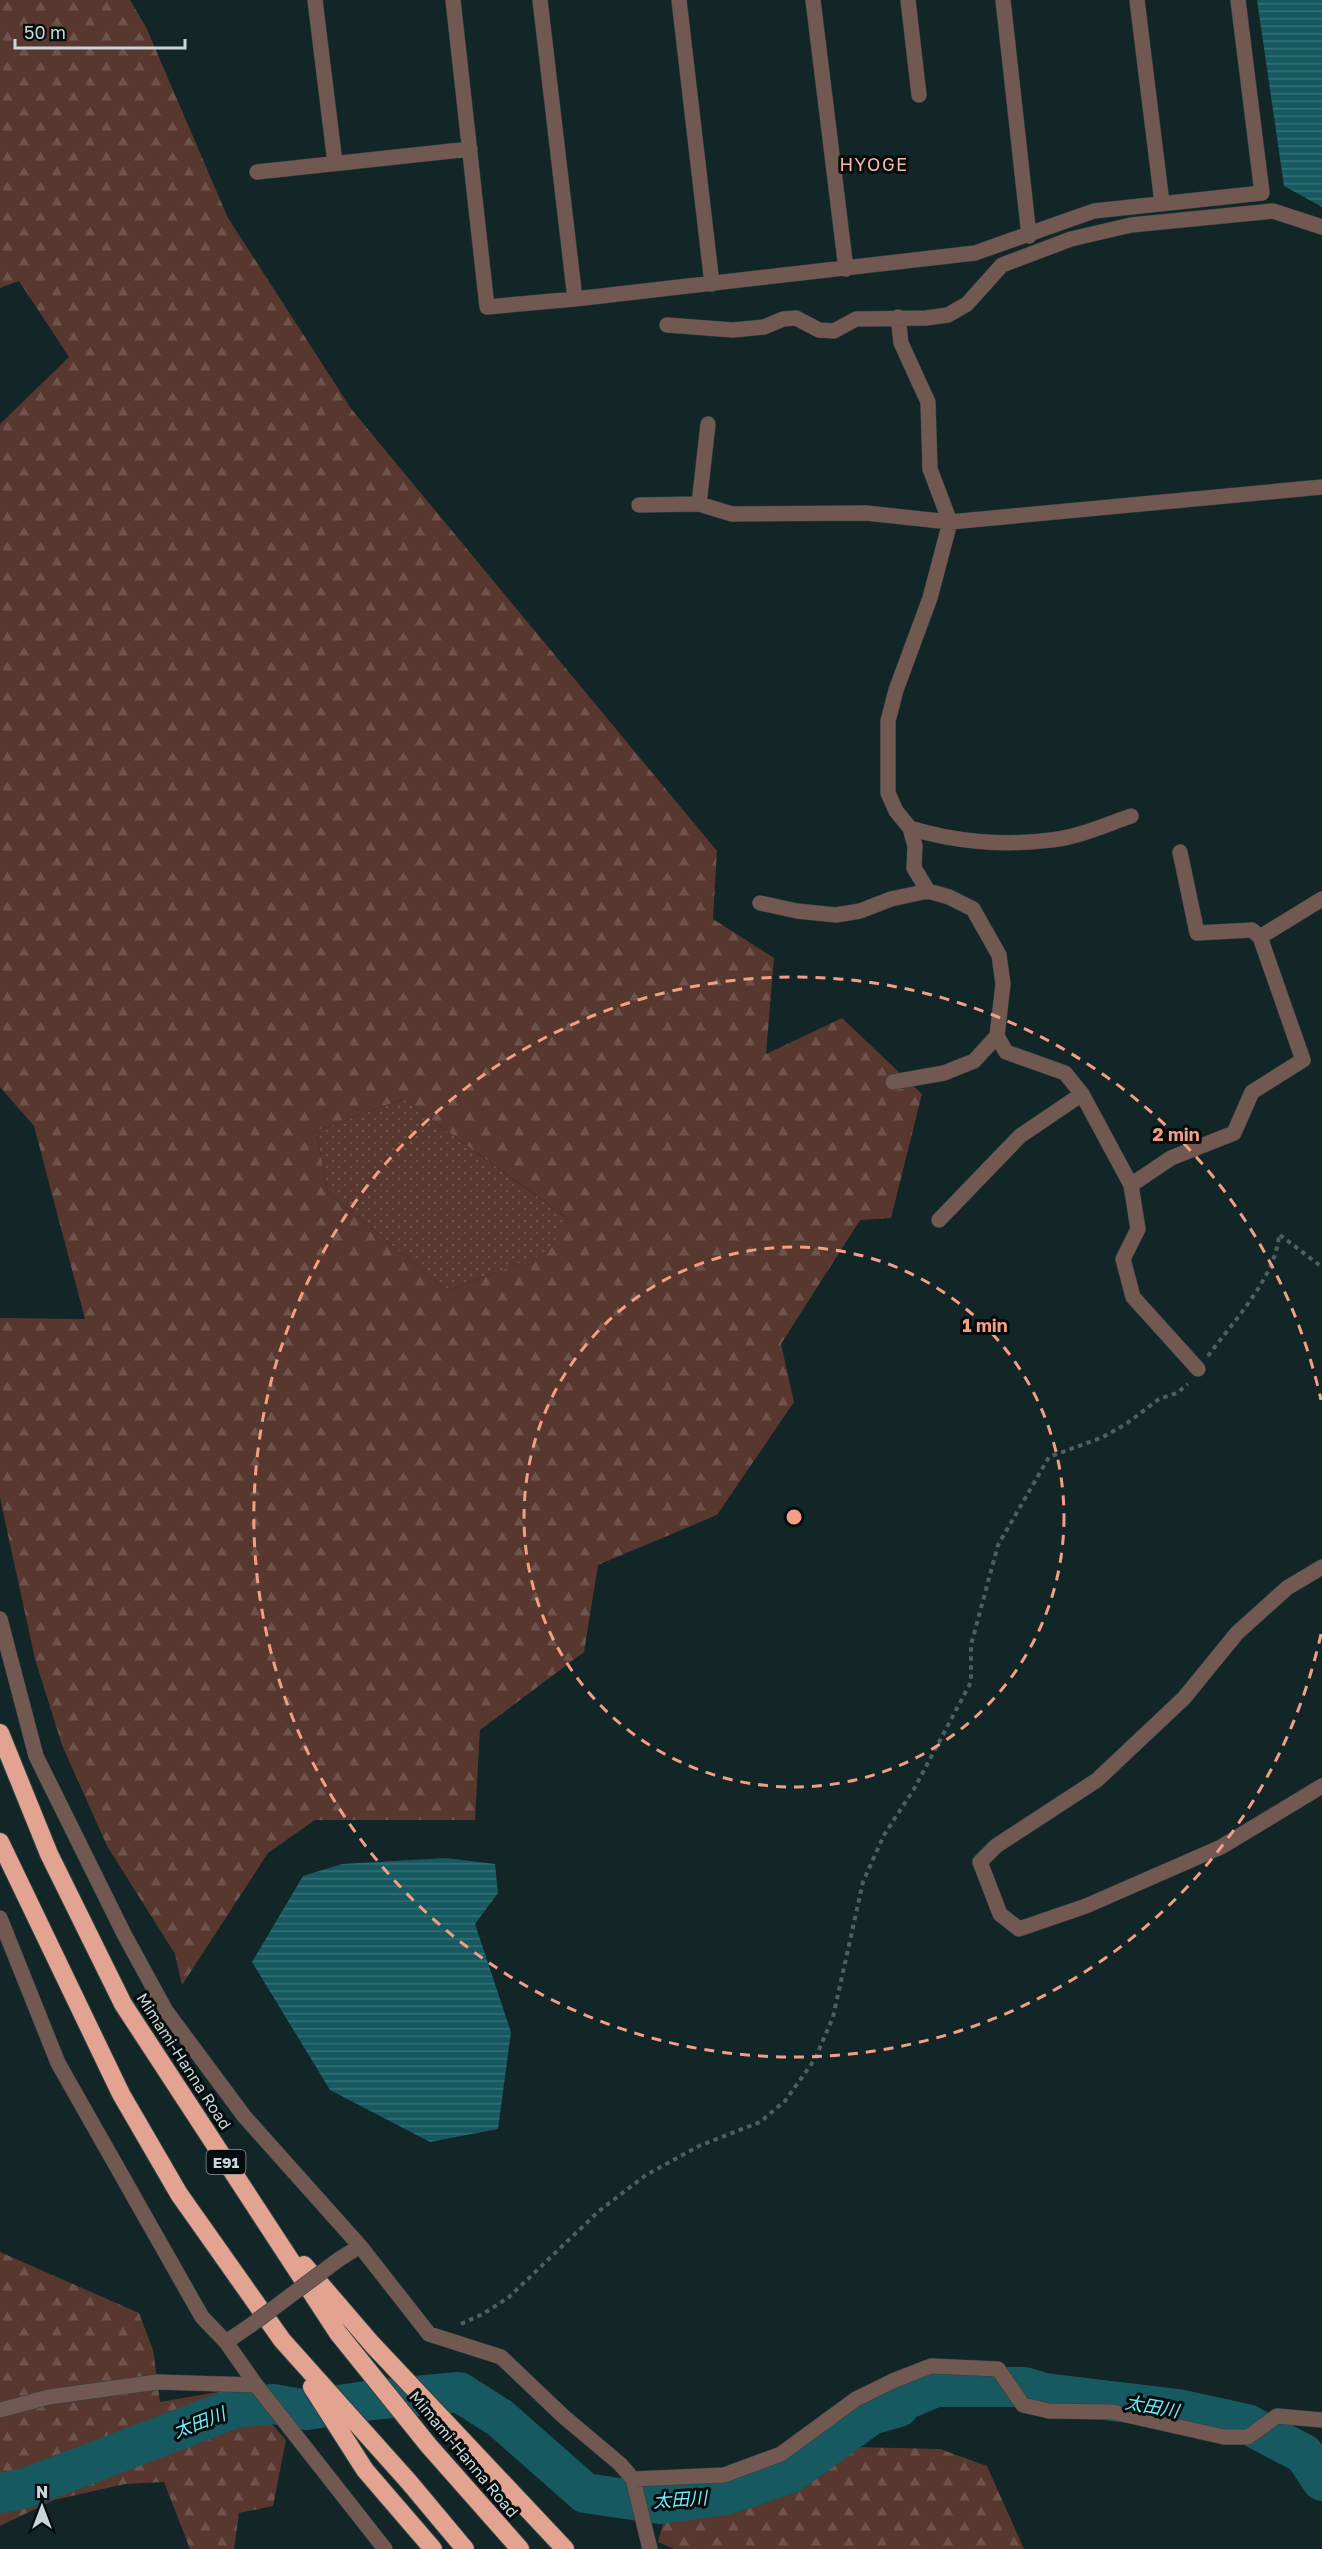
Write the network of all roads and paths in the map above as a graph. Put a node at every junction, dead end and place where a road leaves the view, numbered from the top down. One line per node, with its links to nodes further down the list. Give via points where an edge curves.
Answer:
1 (315, 0): 12 (street)
2 (453, 0): 11 (street)
3 (540, 0): 19 (street)
4 (679, 0): 18 (street)
5 (813, 0): 17 (street)
6 (908, 0): 10 (street)
7 (1003, 0): 16 (street)
8 (1137, 0): 14 (street)
9 (1238, 0): 14 (street, via 1262,193)
10 (919, 95)
11 (470, 149): 12 (street); 19 (street, via 487,307)
12 (335, 163): 13 (street)
13 (257, 172)
14 (1162, 203): 16 (street, via 1094,211)
15 (1322, 227): 20 (street, via 1273,211 1131,225 1071,239 1002,265 968,304 948,315)
16 (1029, 236): 17 (street, via 975,253)
17 (846, 269): 18 (street)
18 (712, 284): 19 (street)
19 (576, 299)
20 (898, 317): 21 (street, via 856,319 834,332 819,330 796,318 733,330); 26 (street, via 901,343 928,402 930,469)
21 (667, 326)
22 (708, 424): 24 (street)
23 (1322, 487): 26 (street)
24 (699, 504): 25 (street); 26 (street, via 732,514 866,513)
25 (639, 505)
26 (950, 522): 28 (street, via 930,598 888,721 888,793)
27 (1131, 816): 28 (street, via 1052,840 1004,843 939,837)
28 (910, 828): 30 (street, via 915,846 914,868)
29 (1180, 852): 33 (street, via 1197,933 1252,930)
30 (928, 891): 32 (street, via 836,915); 34 (street, via 973,909 999,955 1003,984)
31 (1322, 899): 33 (street)
32 (760, 903)
33 (1260, 937): 37 (street, via 1303,1060 1252,1092 1234,1133 1172,1158)
34 (997, 1036): 35 (street, via 974,1061 944,1073); 36 (street, via 1006,1052 1065,1073)
35 (893, 1082)
36 (1082, 1094): 37 (street); 38 (street, via 1020,1136)
37 (1131, 1185): 40 (street, via 1138,1228 1123,1259 1133,1297)
38 (939, 1220)
39 (1322, 1267): 40 (path, via 1279,1234 1278,1251 1266,1276)
40 (1198, 1369): 49 (path, via 1177,1393 1159,1399 1126,1424 1049,1457 998,1545 970,1645 971,1682 914,1789 884,1835 863,1882 833,2017 814,2059 785,2101 760,2122 699,2146 646,2175 599,2211 509,2297 483,2314)
41 (1322, 1567): 44 (street, via 1287,1588 1237,1633 1184,1698 1097,1780 996,1846 980,1862 1000,1914 1019,1929 1086,1906 1221,1847)
42 (0, 1619): 48 (street, via 36,1756 166,2011 244,2116)
43 (0, 1733): 47 (highway, Mimami-Hanna Road / E91, via 49,1854 123,2004)
44 (1322, 1786)
45 (0, 1842): 50 (highway, via 121,2094 179,2194)
46 (0, 1918): 51 (street, via 58,2063 202,2317)
47 (268, 2226): 59 (highway, Mimami-Hanna Road / E91, via 338,2333 429,2446); 60 (highway, via 372,2344)
48 (360, 2246): 49 (street, via 429,2334); 51 (street, bridge)
49 (435, 2335): 55 (street, via 501,2357)
50 (282, 2340): 57 (highway, via 365,2470); 58 (highway)
51 (226, 2342): 52 (street)
52 (256, 2385): 53 (street, via 157,2382 49,2397); 56 (street)
53 (0, 2410)
54 (1322, 2420): 55 (street, via 1277,2416 1248,2437 1224,2437 1113,2412 1049,2411 1023,2405 998,2369 931,2366 856,2399 781,2454 724,2475)
55 (633, 2480): 61 (street)
56 (386, 2549)
57 (433, 2549)
58 (465, 2549)
59 (520, 2549)
60 (565, 2549)
61 (650, 2549)

